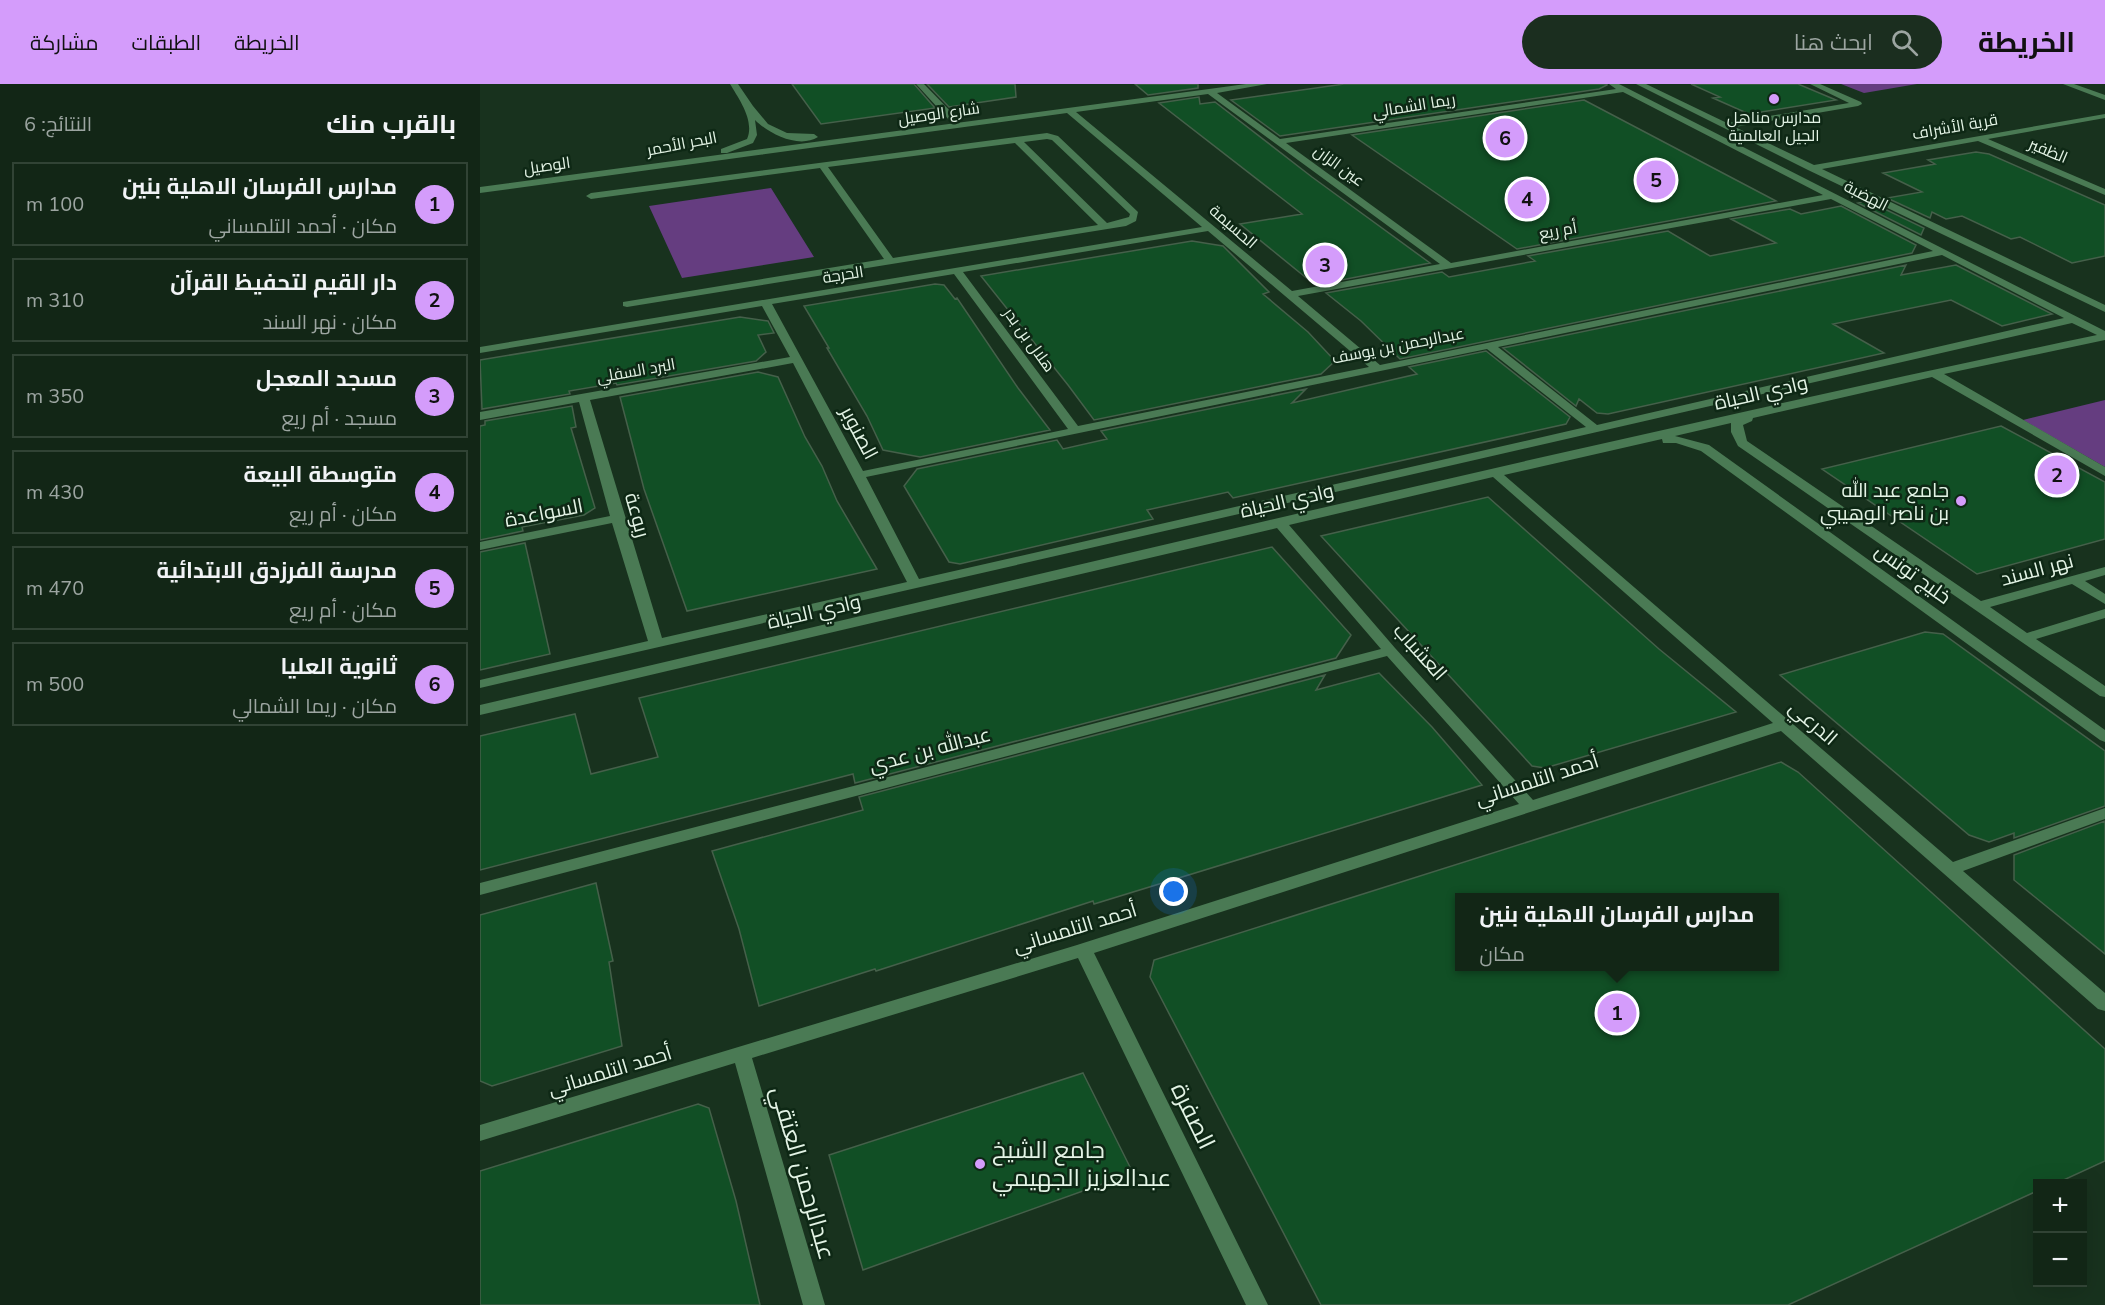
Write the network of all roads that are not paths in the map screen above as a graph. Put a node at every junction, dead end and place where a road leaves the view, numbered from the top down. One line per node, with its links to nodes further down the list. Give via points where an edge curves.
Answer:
1 (734, 84): 12 (street)
2 (920, 84): 15 (street)
3 (1194, 84): 15 (street, شارع الوصيل)
4 (1263, 84): 10 (street, شارع الوصيل)
5 (1613, 84): 9 (street, الهضبة)
6 (1640, 84): 18 (street, الهضبة)
7 (1814, 84): 18 (street, via 1858,104)
8 (2067, 84): 11 (street)
9 (1623, 90): 23 (street, ريما الشمالي); 32 (street, الهضبة)
10 (1210, 92): 13 (street, شارع الوصيل); 23 (street, عين الزان)
11 (2105, 98)
12 (749, 107): 15 (street, شارع الوصيل, via 778,135 798,138); 28 (street, البحر الأحمر, via 753,135 750,141 724,152)
13 (1070, 111): 19 (street, شارع الوصيل); 34 (street, الحسيمة)
14 (2105, 116): 16 (street, قرية الأشراف)
15 (952, 118)
16 (2093, 118): 17 (street); 21 (street, قرية الأشراف)
17 (2105, 123)
18 (1725, 126): 27 (street, الهضبة)
19 (935, 129): 20 (street, شارع الوصيل); 24 (street)
20 (910, 133): 25 (street); 28 (street, شارع الوصيل)
21 (1978, 138): 27 (street, قرية الأشراف); 30 (street, الظفير)
22 (1016, 139): 24 (street); 33 (street); 33 (street, via 1036,135 1055,138 1135,214 1126,222)
23 (1281, 141): 37 (street, عين الزان)
24 (951, 148): 25 (street)
25 (925, 151): 26 (street)
26 (822, 165): 31 (street); 36 (street)
27 (1811, 168): 42 (street, الهضبة)
28 (618, 171): 29 (street, الوصيل)
29 (480, 190)
30 (2105, 192)
31 (591, 196)
32 (1832, 196): 35 (street, الهضبة); 37 (street, أم ريع)
33 (1106, 226): 36 (street)
34 (1211, 228): 38 (street, الحرجة); 39 (street, الحسيمة)
35 (1944, 252): 43 (street, الهضبة); 46 (street, عبدالرحمن بن يوسف)
36 (889, 260): 41 (street)
37 (1449, 266): 39 (street, أم ريع)
38 (957, 271): 40 (street, الحرجة); 55 (street, هلال بن بدر)
39 (1289, 296): 50 (street, الحسيمة)
40 (766, 303): 47 (street, الحرجة); 49 (street, الصنوبر)
41 (627, 304)
42 (2104, 308)
43 (2074, 319): 44 (street, وادي الحياة); 45 (street, الهضبة)
44 (2008, 334): 48 (street); 56 (street, وادي الحياة)
45 (2105, 336): 48 (street, وادي الحياة)
46 (1489, 345): 50 (street, عبدالرحمن بن يوسف); 56 (street)
47 (480, 350)
48 (2040, 350): 51 (street, وادي الحياة)
49 (797, 359): 52 (street, البرد السفلي); 60 (street, الصنوبر)
50 (1376, 367): 55 (street, عبدالرحمن بن يوسف)
51 (1934, 373): 53 (street, وادي الحياة); 58 (street)
52 (584, 398): 54 (street, البرد السفلي); 61 (street, ربوعة)
53 (1769, 412): 57 (street, وادي الحياة); 68 (street, خليج تونس, via 1737,423 1742,443)
54 (480, 416)
55 (1074, 429): 60 (street, عبدالرحمن بن يوسف)
56 (1595, 429): 66 (street, وادي الحياة)
57 (1626, 444): 59 (street, وادي الحياة); 77 (street, خليج تونس, via 1677,439 1705,448)
58 (2105, 472)
59 (1495, 473): 62 (street, وادي الحياة); 76 (street, الدرعي)
60 (859, 475): 66 (street, الصنوبر)
61 (616, 518): 63 (street, السواعدة); 71 (street, ربوعة)
62 (1280, 523): 72 (street, العشباب); 75 (street, وادي الحياة)
63 (480, 546)
64 (2102, 574): 65 (street, نهر السند)
65 (2074, 580): 67 (street); 68 (street, نهر السند)
66 (915, 584): 71 (street, وادي الحياة)
67 (2105, 600)
68 (1978, 606): 70 (street, خليج تونس)
69 (2105, 613): 70 (street)
70 (2025, 638): 74 (street, خليج تونس)
71 (656, 643): 73 (street, وادي الحياة)
72 (1390, 651): 78 (street, العشباب); 81 (street, عبدالله بن عدي)
73 (480, 684)
74 (2105, 693)
75 (480, 710)
76 (1783, 725): 78 (street, أحمد التلمساني); 80 (street, الدرعي)
77 (2105, 738)
78 (1530, 806): 82 (street, أحمد التلمساني)
79 (2105, 813): 80 (street)
80 (1951, 869): 83 (street, الدرعي)
81 (480, 890)
82 (1083, 950): 84 (street, أحمد التلمساني); 87 (street, الصفرة)
83 (2105, 1004)
84 (742, 1054): 85 (street, أحمد التلمساني); 86 (street, عبدالرحمن العتقي)
85 (480, 1133)
86 (814, 1305)
87 (1257, 1305)

